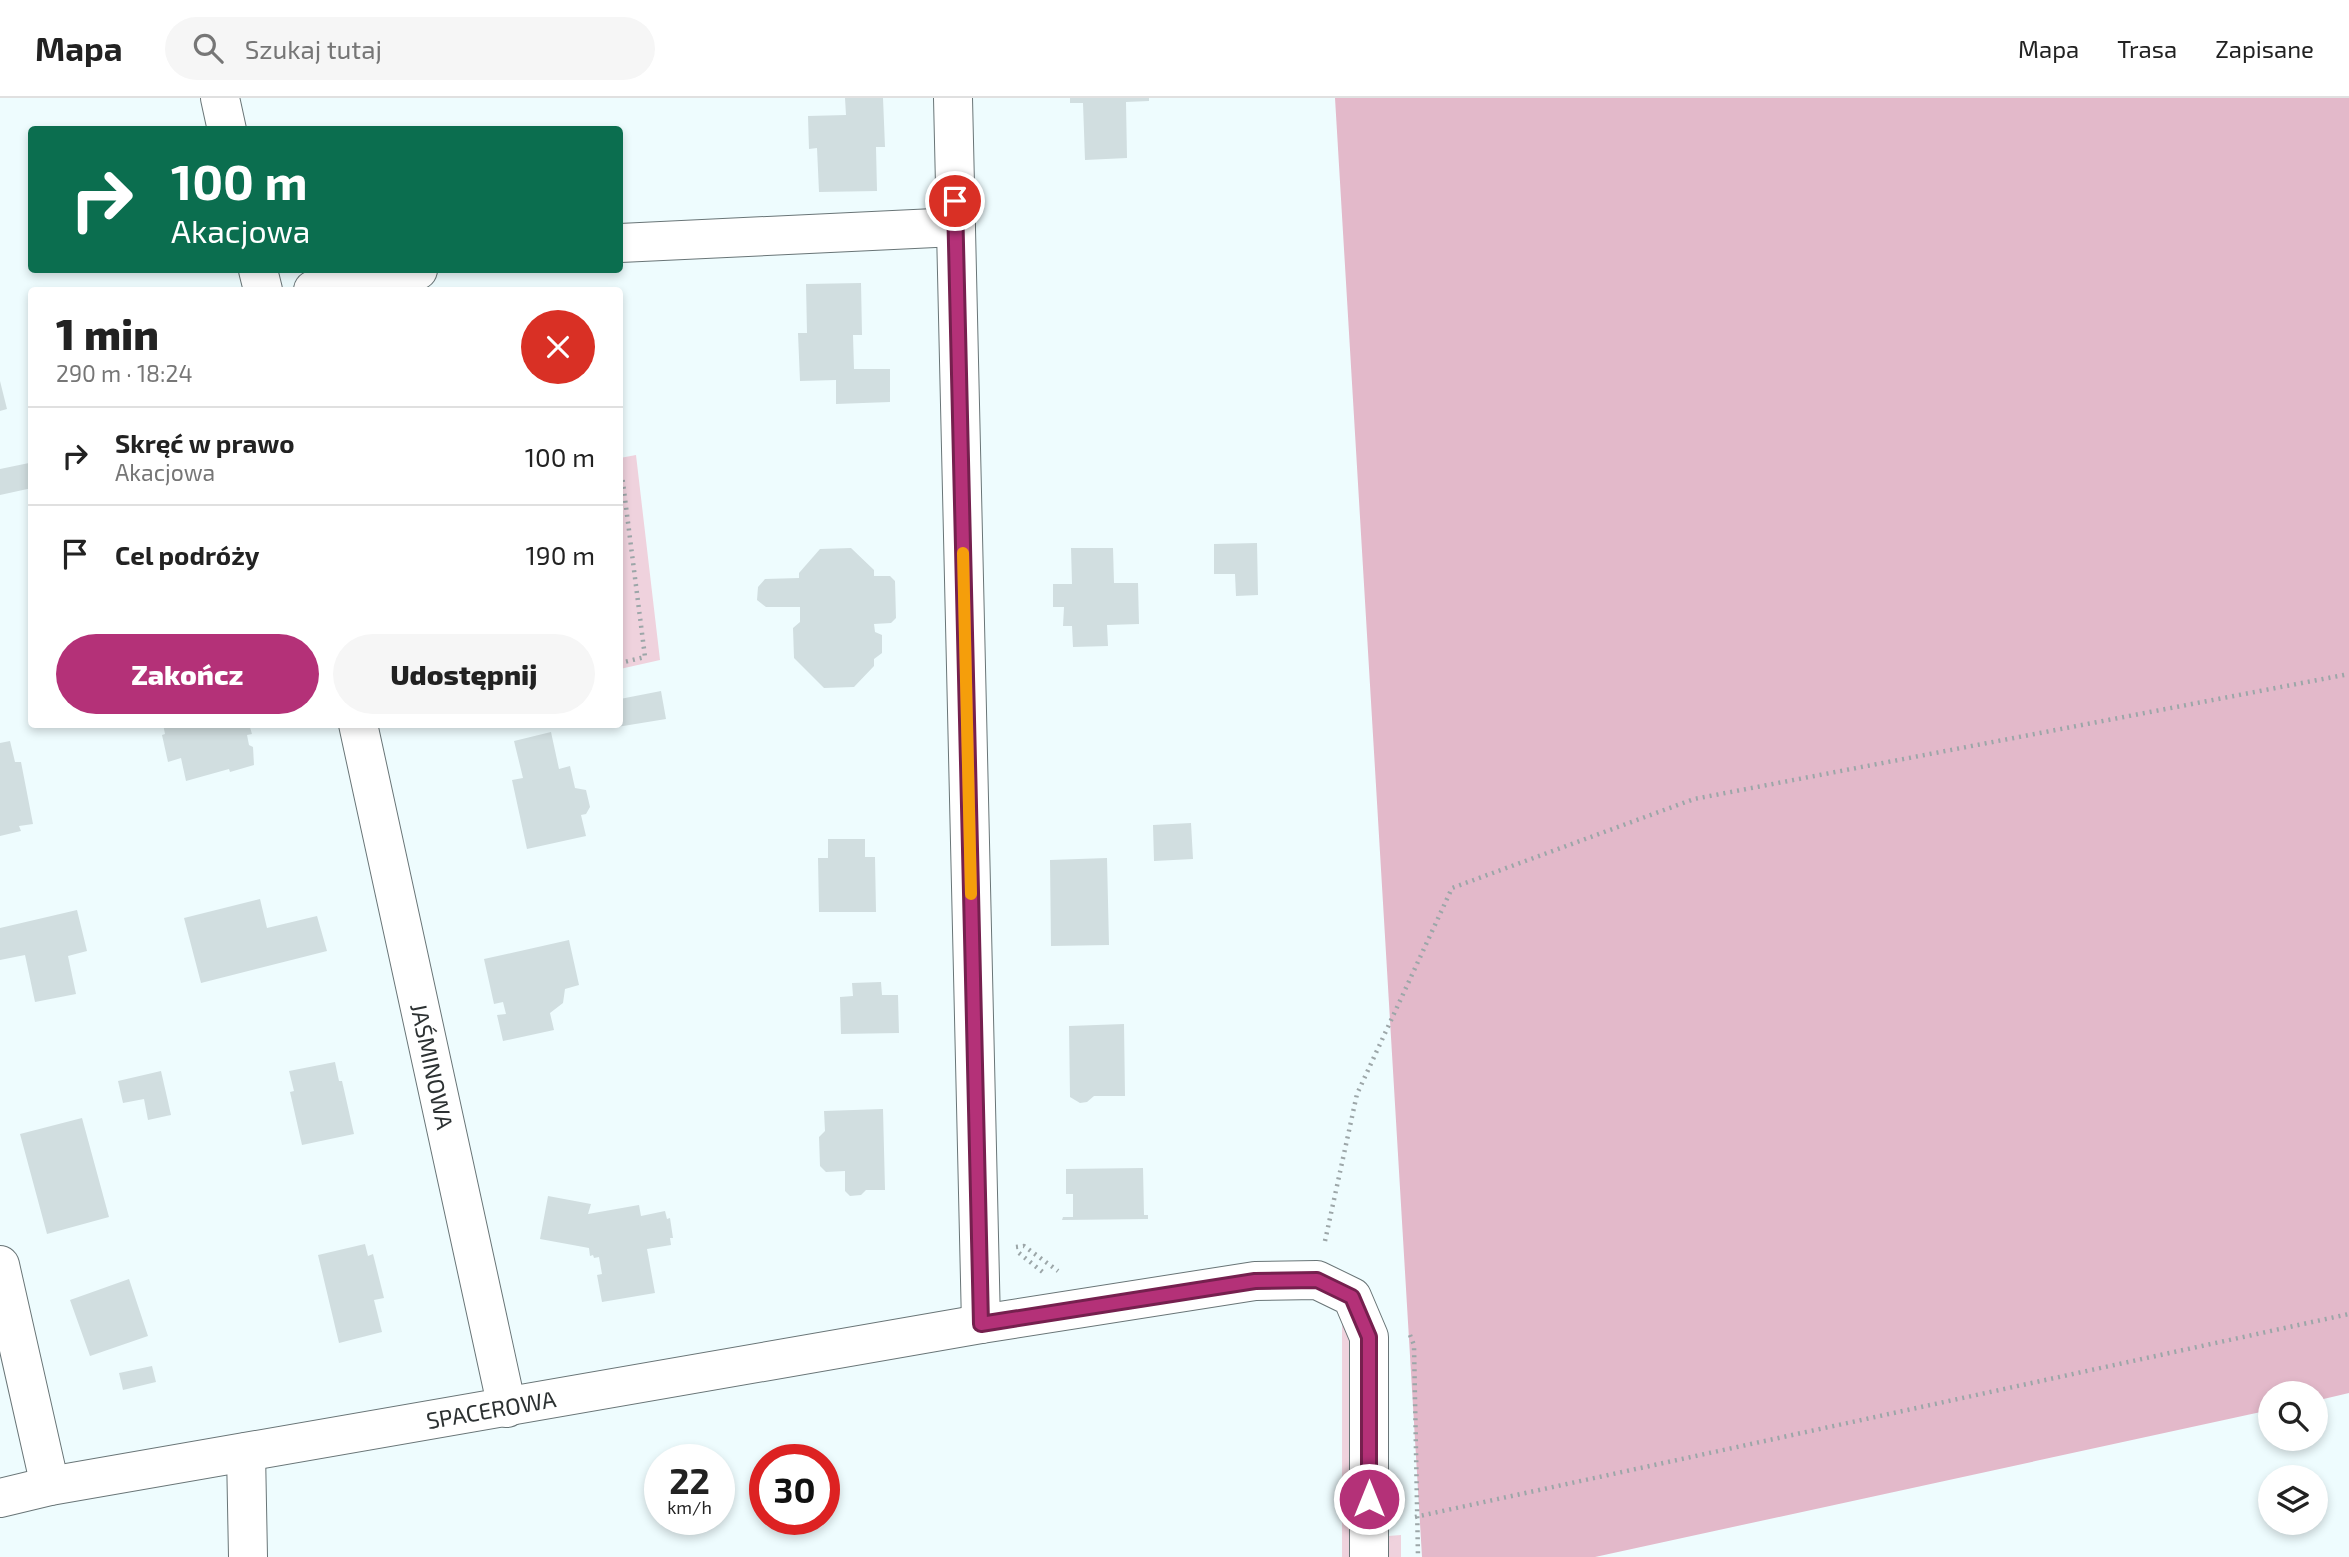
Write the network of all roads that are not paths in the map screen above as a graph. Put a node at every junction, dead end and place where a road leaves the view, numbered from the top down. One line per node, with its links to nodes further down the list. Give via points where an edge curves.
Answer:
1 (220, 98): 3 (street)
2 (953, 98): 4 (street)
3 (226, 126)
4 (956, 227): 5 (street); 10 (street)
5 (623, 243)
6 (402, 273): 7 (street)
7 (329, 287)
8 (359, 728): 11 (street, JAŚMINOWA)
9 (0, 1265): 13 (street)
10 (981, 1324): 11 (street, SPACEROWA); 15 (street, SPACEROWA, via 1255,1281 1317,1280 1352,1297 1369,1337)
11 (507, 1408): 12 (street, SPACEROWA)
12 (246, 1452): 13 (street, SPACEROWA); 16 (street)
13 (50, 1486): 14 (street, SPACEROWA)
14 (0, 1498)
15 (1369, 1542)
16 (248, 1557)

